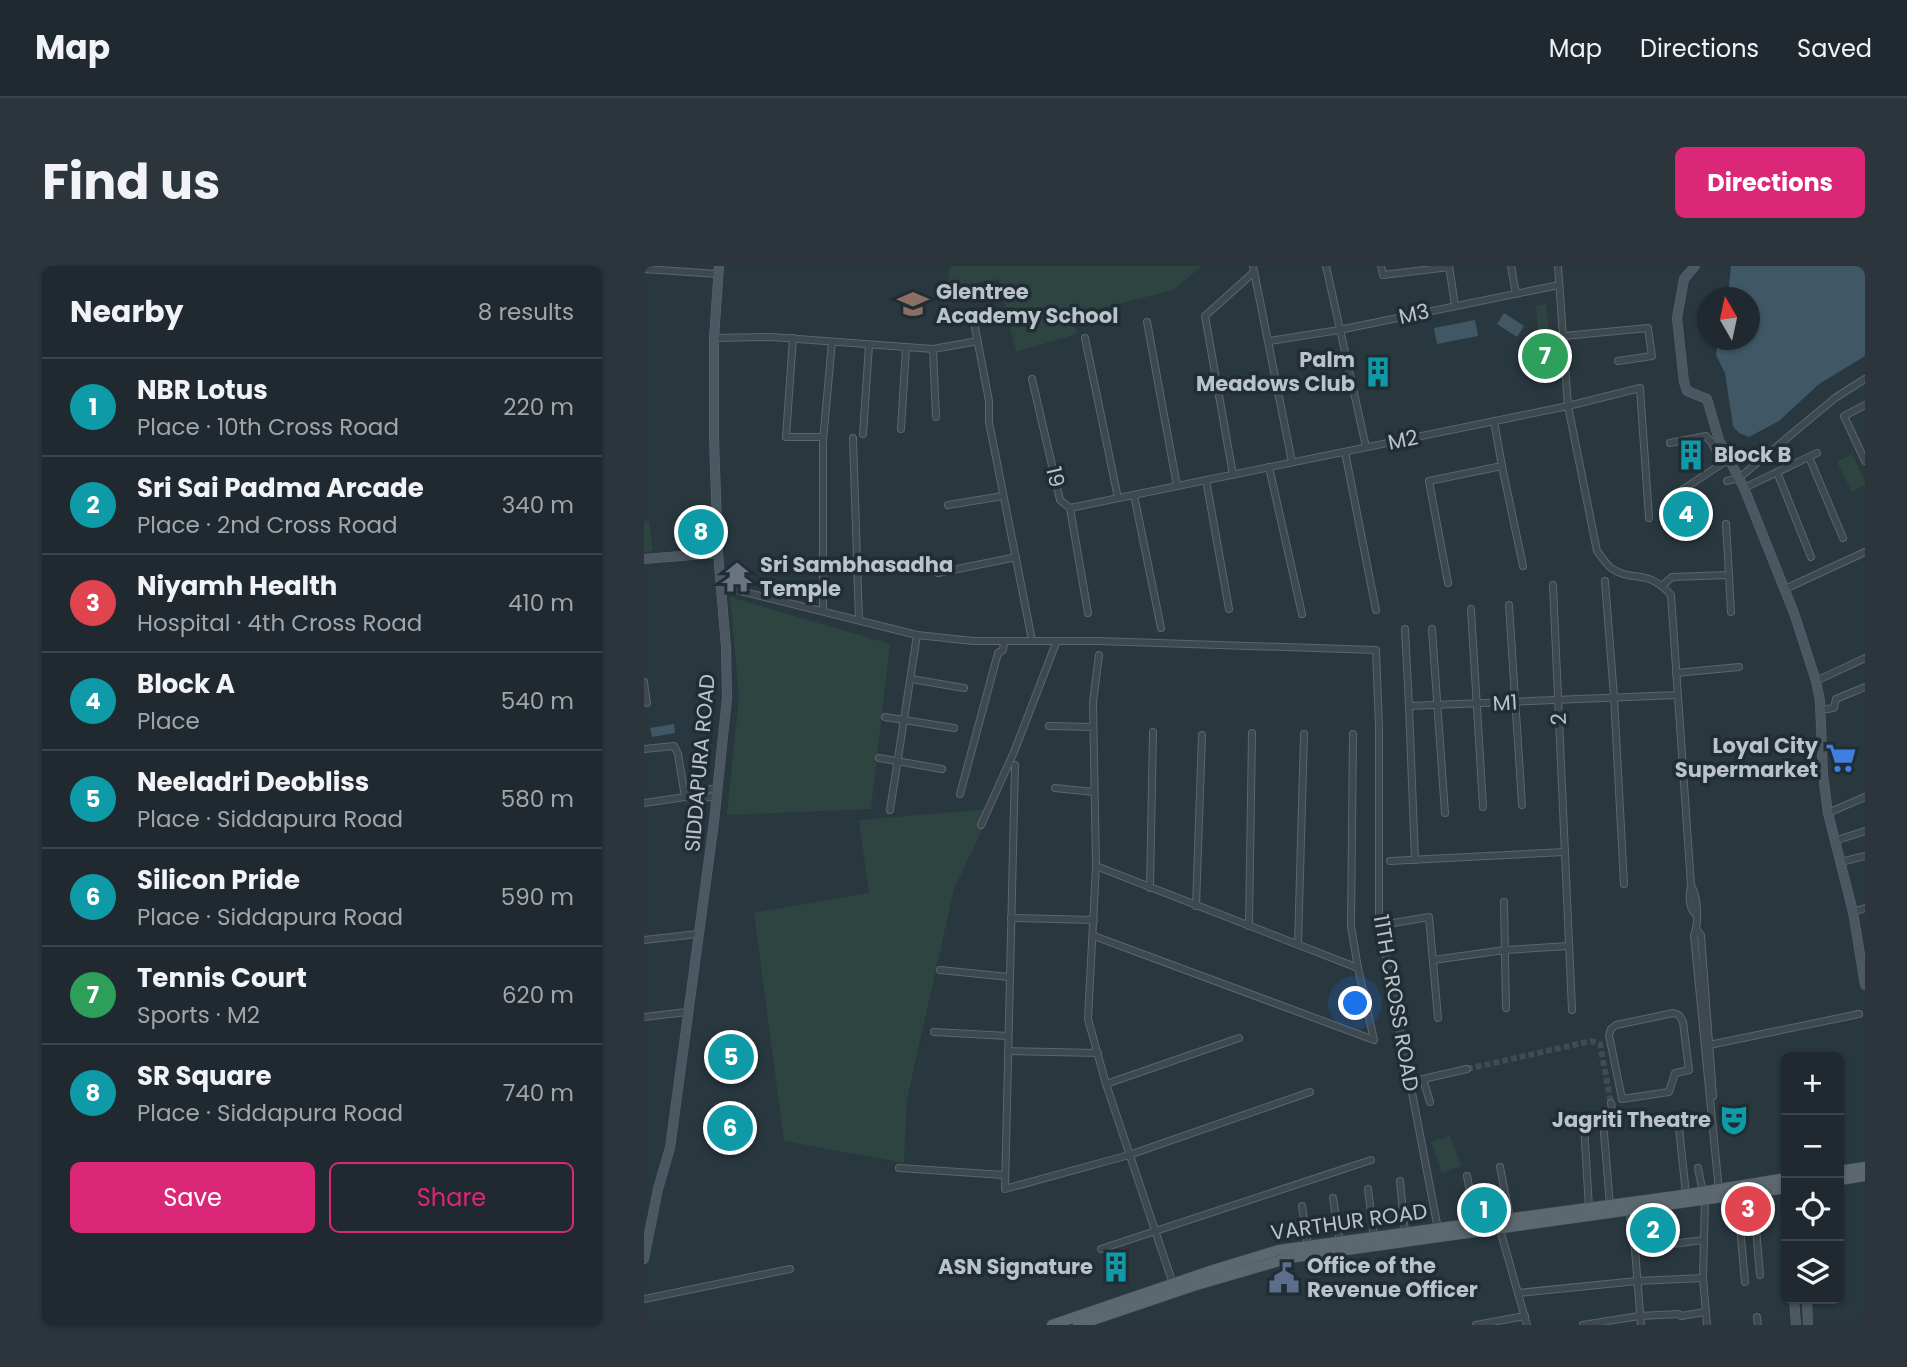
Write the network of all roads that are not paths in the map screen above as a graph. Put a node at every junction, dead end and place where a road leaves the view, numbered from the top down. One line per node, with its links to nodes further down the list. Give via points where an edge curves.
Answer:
1 (1326, 266): 15 (street)
2 (1381, 266): 3 (street, via 1383,275)
3 (1449, 266): 12 (street)
4 (1511, 266): 11 (street)
5 (1558, 266): 10 (street)
6 (1695, 266): 37 (street, via 1684,279 1677,318 1683,373 1687,391 1707,399)
7 (644, 269): 9 (street)
8 (1254, 269): 21 (street); 49 (street, via 1205,316)
9 (718, 270): 17 (street, SIDDAPURA ROAD)
10 (1559, 285): 11 (street, M3); 16 (street)
11 (1516, 294): 12 (street, M3)
12 (1455, 305): 15 (street, M3)
13 (972, 312): 20 (street)
14 (1147, 322): 52 (street)
15 (1339, 330): 21 (street, M3); 39 (street)
16 (1564, 336): 26 (street, via 1648,328 1652,356); 30 (street)
17 (714, 338): 18 (street); 64 (street, SIDDAPURA ROAD)
18 (793, 338): 22 (street); 35 (street, via 786,437)
19 (1085, 338): 57 (street)
20 (978, 341): 25 (street); 56 (street)
21 (1269, 341): 45 (street)
22 (832, 342): 23 (street); 35 (street)
23 (869, 345): 24 (street); 34 (street)
24 (906, 348): 25 (street); 33 (street)
25 (933, 349): 31 (street)
26 (1618, 361)
27 (1032, 379): 59 (street, 19, via 1060,500)
28 (1865, 379): 50 (street)
29 (1865, 405): 44 (street, via 1844,415)
30 (1568, 406): 32 (street, M2); 60 (street, M2, via 1640,388); 74 (street, via 1597,551 1611,568)
31 (936, 417)
32 (1494, 421): 39 (street, M2); 46 (street)
33 (901, 429)
34 (863, 434)
35 (823, 437): 81 (street)
36 (853, 438): 85 (street)
37 (1716, 442): 38 (street, via 1706,436); 42 (street)
38 (1670, 443)
39 (1366, 447): 40 (street, M2)
40 (1345, 452): 45 (street, M2); 79 (street)
41 (1816, 453): 43 (street)
42 (1722, 456): 50 (street); 54 (street)
43 (1809, 457): 48 (street); 62 (street)
44 (1865, 460)
45 (1292, 463): 47 (street, M2)
46 (1502, 466): 68 (street); 72 (street, via 1429,481)
47 (1269, 467): 49 (street, M2); 84 (street)
48 (1777, 472): 53 (street); 66 (street)
49 (1233, 475): 51 (street, M2)
50 (1732, 479): 53 (street)
51 (1206, 480): 52 (street, M2); 78 (street)
52 (1177, 486): 55 (street, M2)
53 (1744, 488): 76 (street)
54 (1678, 492)
55 (1134, 495): 57 (street, M2); 86 (street)
56 (1003, 496): 58 (street); 65 (street)
57 (1118, 498): 59 (street, M2)
58 (948, 505)
59 (1070, 508): 83 (street, 19)
60 (1650, 518)
61 (1726, 524): 70 (street)
62 (1843, 538)
63 (1865, 552): 76 (street)
64 (718, 554): 67 (street); 75 (street, SIDDAPURA ROAD)
65 (1016, 557): 69 (street); 90 (street)
66 (1811, 557)
67 (644, 559)
68 (1523, 566)
69 (939, 573)
70 (1729, 575): 74 (street, via 1672,577); 82 (street)
71 (1605, 581): 105 (street)
72 (1448, 583)
73 (1553, 585): 106 (street, 2)
74 (1663, 585): 98 (street, via 1671,595)
75 (720, 586): 81 (street); 129 (street, SIDDAPURA ROAD, via 727,698)
76 (1785, 589): 100 (street, via 1798,611)
77 (1509, 605): 107 (street)
78 (1229, 609)
79 (1376, 610)
80 (1471, 610): 109 (street)
81 (823, 611): 85 (street)
82 (1731, 612)
83 (1088, 613)
84 (1302, 614)
85 (859, 620): 89 (street)
86 (1161, 628)
87 (1405, 629): 111 (street)
88 (1432, 629): 110 (street)
89 (917, 635): 91 (street); 99 (street)
90 (1031, 635)
91 (994, 641): 92 (street); 94 (street)
92 (1004, 642): 93 (street); 94 (street)
93 (1056, 643): 140 (street); 185 (street, 11TH CROSS ROAD, via 1376,650 1379,919)
94 (998, 653): 131 (street)
95 (1099, 655): 116 (street)
96 (1865, 658): 100 (street)
97 (1739, 667): 98 (street)
98 (1676, 673): 104 (street)
99 (911, 679): 103 (street); 114 (street)
100 (1816, 681): 112 (street)
101 (644, 682): 108 (street)
102 (1865, 687): 112 (street, via 1836,699 1834,708)
103 (964, 688)
104 (1677, 695): 105 (street, M1); 179 (street, via 1690,908 1701,935)
105 (1614, 698): 106 (street, M1); 149 (street)
106 (1558, 700): 107 (street, M1); 143 (street, 2)
107 (1515, 702): 109 (street, M1); 135 (street)
108 (647, 703)
109 (1477, 704): 110 (street, M1); 136 (street)
110 (1437, 705): 111 (street, M1); 138 (street)
111 (1409, 706): 145 (street)
112 (1820, 710): 139 (street)
113 (885, 717): 114 (street)
114 (905, 720): 117 (street); 125 (street)
115 (1049, 726): 116 (street)
116 (1093, 727): 130 (street)
117 (954, 728)
118 (1153, 732): 150 (street)
119 (1252, 733): 158 (street)
120 (1304, 734): 162 (street)
121 (1353, 734): 166 (street, via 1351,926)
122 (1202, 735): 152 (street)
123 (644, 750): 132 (street, via 674,746)
124 (879, 758): 125 (street)
125 (899, 761): 127 (street); 137 (street)
126 (1015, 765): 155 (street)
127 (942, 769)
128 (1055, 788): 130 (street)
129 (717, 792): 132 (street, via 696,799); 159 (street, SIDDAPURA ROAD)
130 (1094, 792): 148 (street)
131 (960, 794)
132 (685, 797): 134 (street)
133 (1865, 797): 139 (street)
134 (644, 803)
135 (1522, 805)
136 (1483, 807)
137 (890, 810)
138 (1445, 813)
139 (1828, 813): 142 (street)
140 (981, 825)
141 (1865, 831): 142 (street)
142 (1834, 841): 147 (street)
143 (1565, 852): 145 (street); 163 (street, 2)
144 (1865, 856): 147 (street)
145 (1415, 860): 146 (street)
146 (1390, 861)
147 (1841, 862): 154 (street)
148 (1096, 866): 150 (street); 156 (street)
149 (1624, 884)
150 (1150, 888): 152 (street)
151 (1504, 902): 164 (street)
152 (1196, 906): 158 (street)
153 (1865, 908): 154 (street)
154 (1853, 912): 169 (street)
155 (1011, 918): 156 (street); 168 (street)
156 (1094, 920): 160 (street)
157 (1393, 923): 165 (street, via 1429,917)
158 (1249, 926): 162 (street)
159 (698, 934): 161 (street); 172 (street, SIDDAPURA ROAD)
160 (1094, 936): 166 (street, via 1374,1040); 182 (street, via 1088,1019)
161 (644, 940)
162 (1298, 945): 166 (street)
163 (1569, 946): 164 (street); 171 (street, 2)
164 (1505, 950): 165 (street); 170 (street)
165 (1433, 960): 175 (street)
166 (1358, 968)
167 (940, 970): 168 (street)
168 (1009, 977): 177 (street)
169 (1865, 985)
170 (1506, 1009)
171 (1572, 1010)
172 (687, 1013): 174 (street); 230 (street, SIDDAPURA ROAD, via 670,1148)
173 (1858, 1014): 179 (street)
174 (644, 1017)
175 (1438, 1018)
176 (934, 1031): 177 (street)
177 (1008, 1036): 181 (street)
178 (1239, 1038): 186 (street)
179 (1705, 1042): 180 (street); 209 (street)
180 (1686, 1043): 180 (street, via 1683,1022 1673,1013 1611,1029 1622,1099 1669,1093 1675,1073 1689,1070)
181 (1008, 1051): 182 (street); 199 (street)
182 (1098, 1053): 186 (street)
183 (1467, 1069): 184 (street)
184 (1423, 1079): 185 (street); 188 (street)
185 (1410, 1081): 221 (street, 11TH CROSS ROAD)
186 (1106, 1084): 192 (street)
187 (1310, 1092): 192 (street)
188 (1430, 1102)
189 (1611, 1103): 217 (street, via 1612,1111 1584,1126)
190 (1679, 1128): 212 (street)
191 (1604, 1133): 214 (street)
192 (1129, 1155): 199 (street, via 1005,1189); 222 (street)
193 (1370, 1160): 222 (street)
194 (1500, 1167): 218 (street)
195 (1865, 1167): 198 (main road)
196 (899, 1168): 199 (street)
197 (1698, 1168): 205 (street)
198 (1844, 1170)
199 (1004, 1175)
200 (1467, 1175): 219 (street)
201 (1865, 1176): 203 (main road)
202 (1781, 1179): 209 (main road, VARTHUR ROAD)
203 (1844, 1179)
204 (1399, 1181): 223 (street)
205 (1702, 1188)
206 (1368, 1189): 224 (street)
207 (1781, 1189): 208 (main road, VARTHUR ROAD)
208 (1753, 1192): 210 (main road, VARTHUR ROAD); 232 (street)
209 (1721, 1193): 210 (main road, VARTHUR ROAD); 212 (main road, VARTHUR ROAD); 213 (main road, VARTHUR ROAD)
210 (1737, 1194): 235 (street)
211 (1333, 1198): 226 (street)
212 (1680, 1198): 213 (main road, VARTHUR ROAD); 216 (main road, VARTHUR ROAD)
213 (1705, 1200): 225 (street)
214 (1610, 1205): 216 (main road, VARTHUR ROAD); 217 (main road, VARTHUR ROAD)
215 (1301, 1206): 228 (street)
216 (1629, 1206): 220 (main road, VARTHUR ROAD); 234 (street)
217 (1589, 1208): 218 (main road, VARTHUR ROAD)
218 (1510, 1218): 220 (main road, VARTHUR ROAD)
219 (1476, 1223): 220 (main road, VARTHUR ROAD); 221 (main road, VARTHUR ROAD)
220 (1499, 1224): 236 (main road, VARTHUR ROAD, via 1289,1258); 237 (street)
221 (1438, 1229): 223 (main road, VARTHUR ROAD)
222 (1156, 1231): 229 (street); 236 (street)
223 (1405, 1233): 224 (main road, VARTHUR ROAD)
224 (1374, 1237): 226 (main road, VARTHUR ROAD)
225 (1704, 1240): 227 (street); 233 (street)
226 (1340, 1242): 228 (main road, VARTHUR ROAD)
227 (1671, 1244)
228 (1308, 1246): 236 (main road, VARTHUR ROAD, via 1279,1250)
229 (1101, 1249)
230 (644, 1259)
231 (790, 1269): 238 (street)
232 (1760, 1275)
233 (1703, 1278): 234 (street); 241 (street)
234 (1637, 1282): 237 (street); 243 (street)
235 (1745, 1282)
236 (1174, 1288): 244 (main road, VARTHUR ROAD); 245 (main road, VARTHUR ROAD)
237 (1518, 1293): 242 (street)
238 (644, 1299)
239 (1794, 1304): 251 (street)
240 (1807, 1304): 252 (street)
241 (1705, 1312): 243 (street); 250 (street)
242 (1525, 1316): 246 (street); 247 (street)
243 (1639, 1316): 248 (street); 249 (street)
244 (1080, 1324)
245 (1052, 1325)
246 (1476, 1325)
247 (1527, 1325)
248 (1583, 1325)
249 (1641, 1325)
250 (1707, 1325)
251 (1796, 1325)
252 (1808, 1325)

